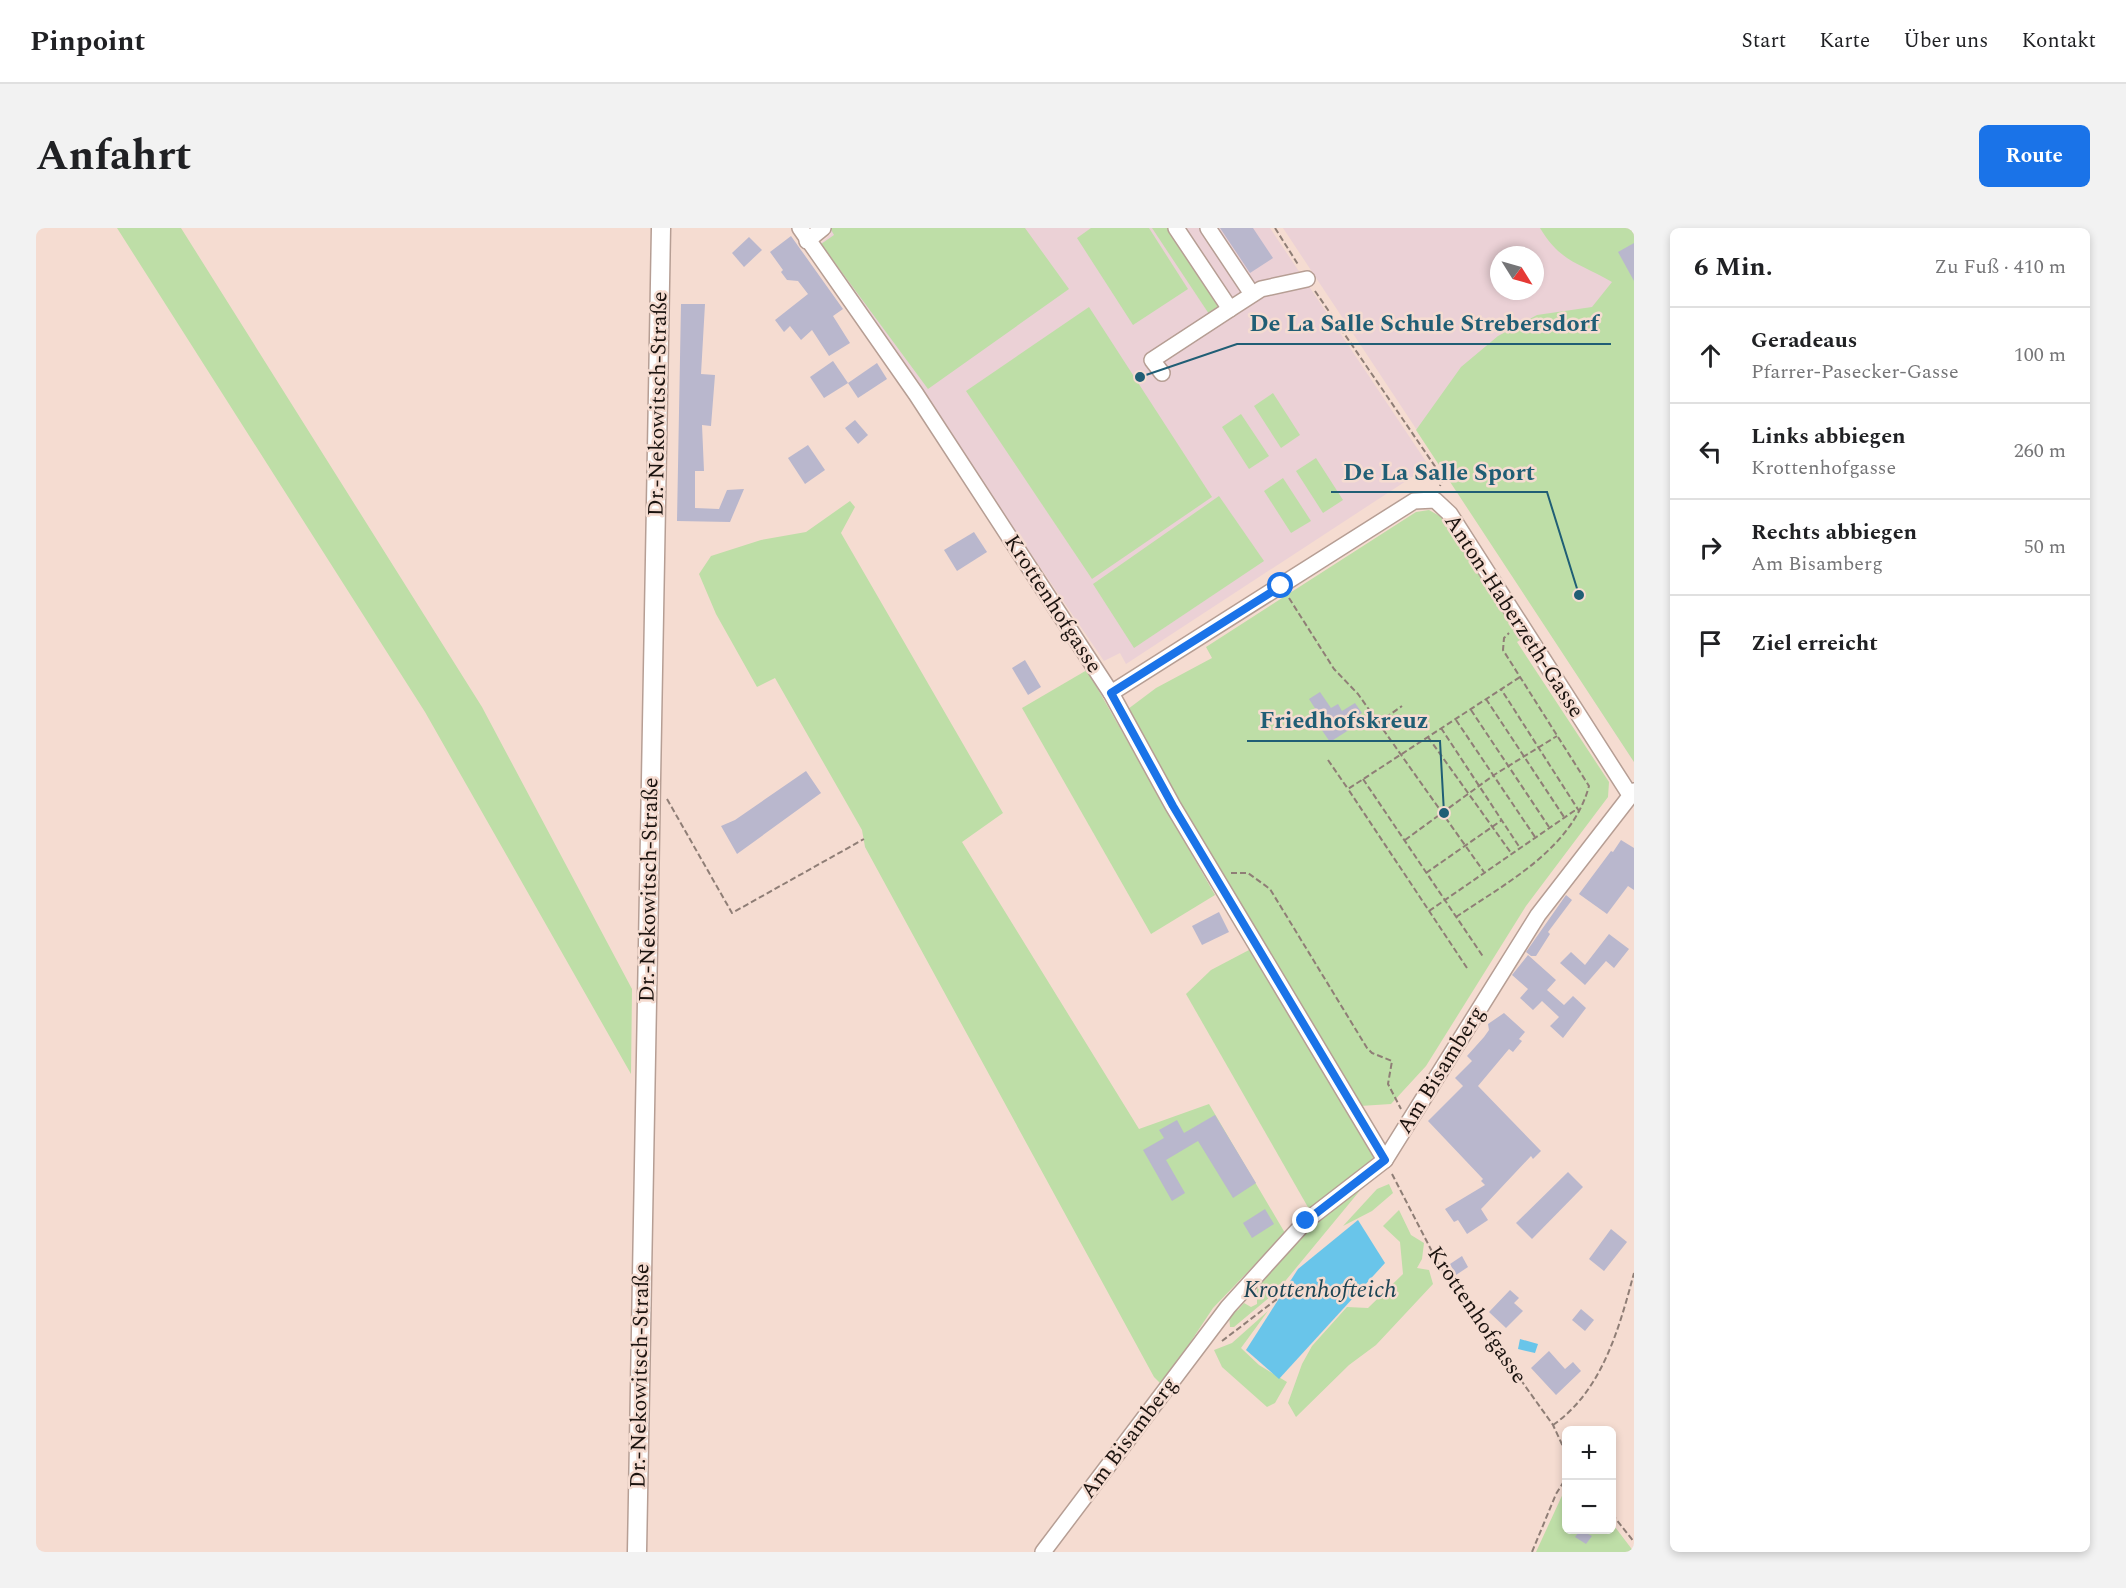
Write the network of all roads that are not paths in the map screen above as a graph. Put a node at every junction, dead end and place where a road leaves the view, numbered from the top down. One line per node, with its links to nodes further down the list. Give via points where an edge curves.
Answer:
1 (661, 228): 13 (main road, Dr.-Nekowitsch-Straße)
2 (823, 228): 5 (street)
3 (1176, 228): 8 (street)
4 (1208, 228): 7 (street)
5 (803, 234): 10 (street, Krottenhofgasse, via 922,403)
6 (1307, 279): 7 (street)
7 (1252, 294): 8 (street)
8 (1230, 309): 9 (street, via 1152,360)
9 (1162, 373)
10 (1111, 693): 11 (street, Anton-Haberzeth-Gasse, via 1414,501 1436,500 1450,514); 12 (street, Krottenhofgasse, via 1216,880)
11 (1632, 793): 12 (street, Am Bisamberg, via 1538,915)
12 (1385, 1160): 14 (street, Am Bisamberg, via 1306,1221 1228,1307)
13 (637, 1552)
14 (1043, 1552)

